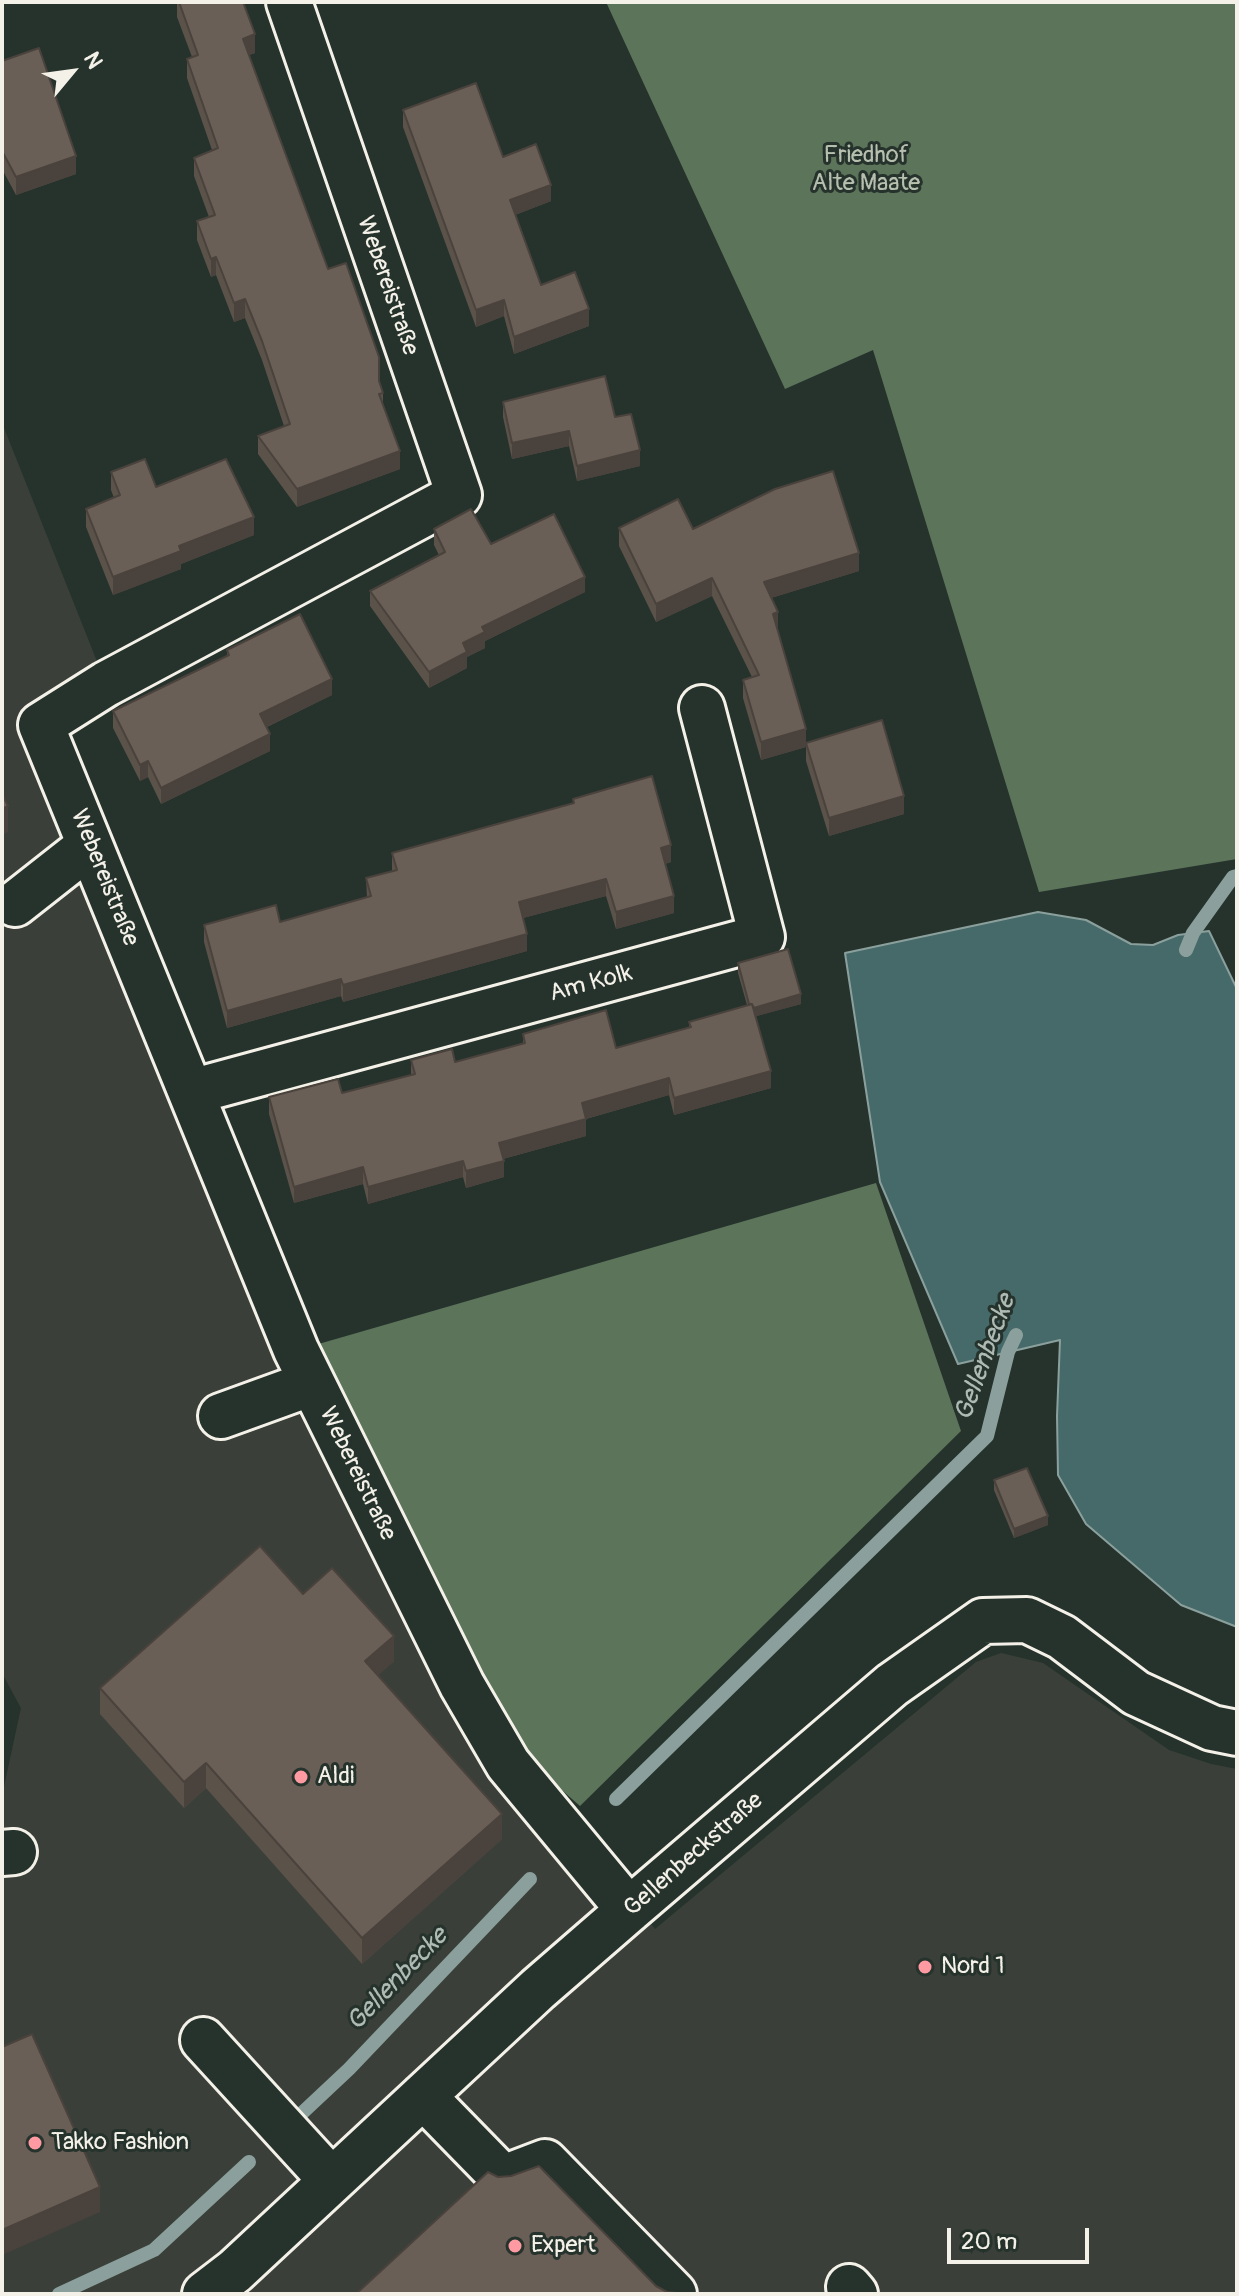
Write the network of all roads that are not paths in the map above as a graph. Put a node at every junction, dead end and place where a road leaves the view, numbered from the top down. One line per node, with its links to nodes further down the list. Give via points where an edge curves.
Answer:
1 (289, 2): 3 (street, Webereistraße, via 459,495 106,684 41,725)
2 (702, 708): 5 (street, Am Kolk, via 762,937)
3 (90, 845): 4 (street); 5 (street, Webereistraße)
4 (15, 904)
5 (191, 1092): 6 (street, Webereistraße)
6 (312, 1383): 7 (street); 9 (street, Webereistraße, via 462,1685 508,1764)
7 (221, 1416)
8 (1237, 1733): 9 (street, Gellenbeckstraße, via 1212,1728 1136,1693 1062,1637 1027,1620 983,1621 892,1685)
9 (629, 1910): 11 (street, Gellenbeckstraße)
10 (203, 2040): 12 (street)
11 (423, 2096): 12 (street, Gellenbeckstraße); 14 (street, via 503,2178 545,2162)
12 (331, 2180): 13 (street, Gellenbeckstraße)
13 (205, 2294)
14 (674, 2294)

